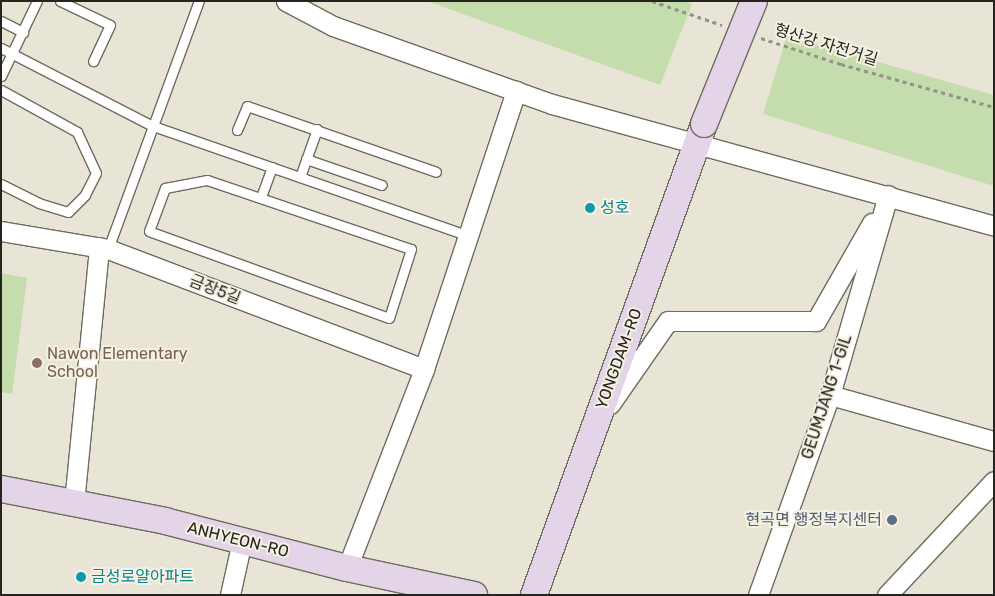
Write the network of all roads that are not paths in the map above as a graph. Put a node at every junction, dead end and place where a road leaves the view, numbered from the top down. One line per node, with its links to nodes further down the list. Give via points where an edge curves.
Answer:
1 (37, 1): 7 (lane)
2 (60, 1): 10 (lane, via 110,25)
3 (199, 1): 14 (lane)
4 (286, 1): 13 (street, via 333,26)
5 (754, 1): 17 (main road, YONGDAM-RO, bridge)
6 (1, 21): 7 (lane)
7 (23, 32): 9 (lane)
8 (1, 48): 9 (lane)
9 (13, 54): 11 (lane); 14 (lane)
10 (93, 61)
11 (1, 76)
12 (1, 90): 22 (lane, via 77,132 96,173 85,195 68,212 39,203)
13 (516, 91): 17 (street, via 552,104); 28 (street)
14 (153, 126): 19 (lane); 29 (lane)
15 (317, 129): 16 (lane, via 247,106); 18 (lane); 20 (lane)
16 (237, 130)
17 (701, 133): 24 (street); 32 (main road, YONGDAM-RO)
18 (306, 159): 21 (lane); 23 (lane)
19 (272, 167): 21 (lane); 25 (lane)
20 (436, 172)
21 (300, 177): 28 (lane)
22 (1, 184)
23 (382, 185)
24 (888, 196): 26 (street); 31 (street, GEUMJANG 1-GIL); 32 (street, via 816,321 668,321)
25 (261, 197): 25 (lane, via 207,180 165,188 149,231 389,318 411,249)
26 (994, 226)
27 (1, 230): 29 (street, 금장5길)
28 (468, 236): 30 (street)
29 (104, 248): 30 (street, 금장5길); 36 (street)
30 (424, 369): 38 (street)
31 (830, 395): 33 (street); 42 (street, GEUMJANG 1-GIL)
32 (595, 426): 41 (main road, YONGDAM-RO)
33 (994, 441)
34 (994, 481): 43 (street)
35 (1, 489): 36 (main road, ANHYEON-RO)
36 (74, 503): 37 (main road, ANHYEON-RO, via 165,521)
37 (242, 541): 38 (main road, ANHYEON-RO); 39 (street)
38 (347, 568): 40 (main road, ANHYEON-RO)
39 (230, 595)
40 (474, 595)
41 (534, 595)
42 (758, 595)
43 (887, 595)

